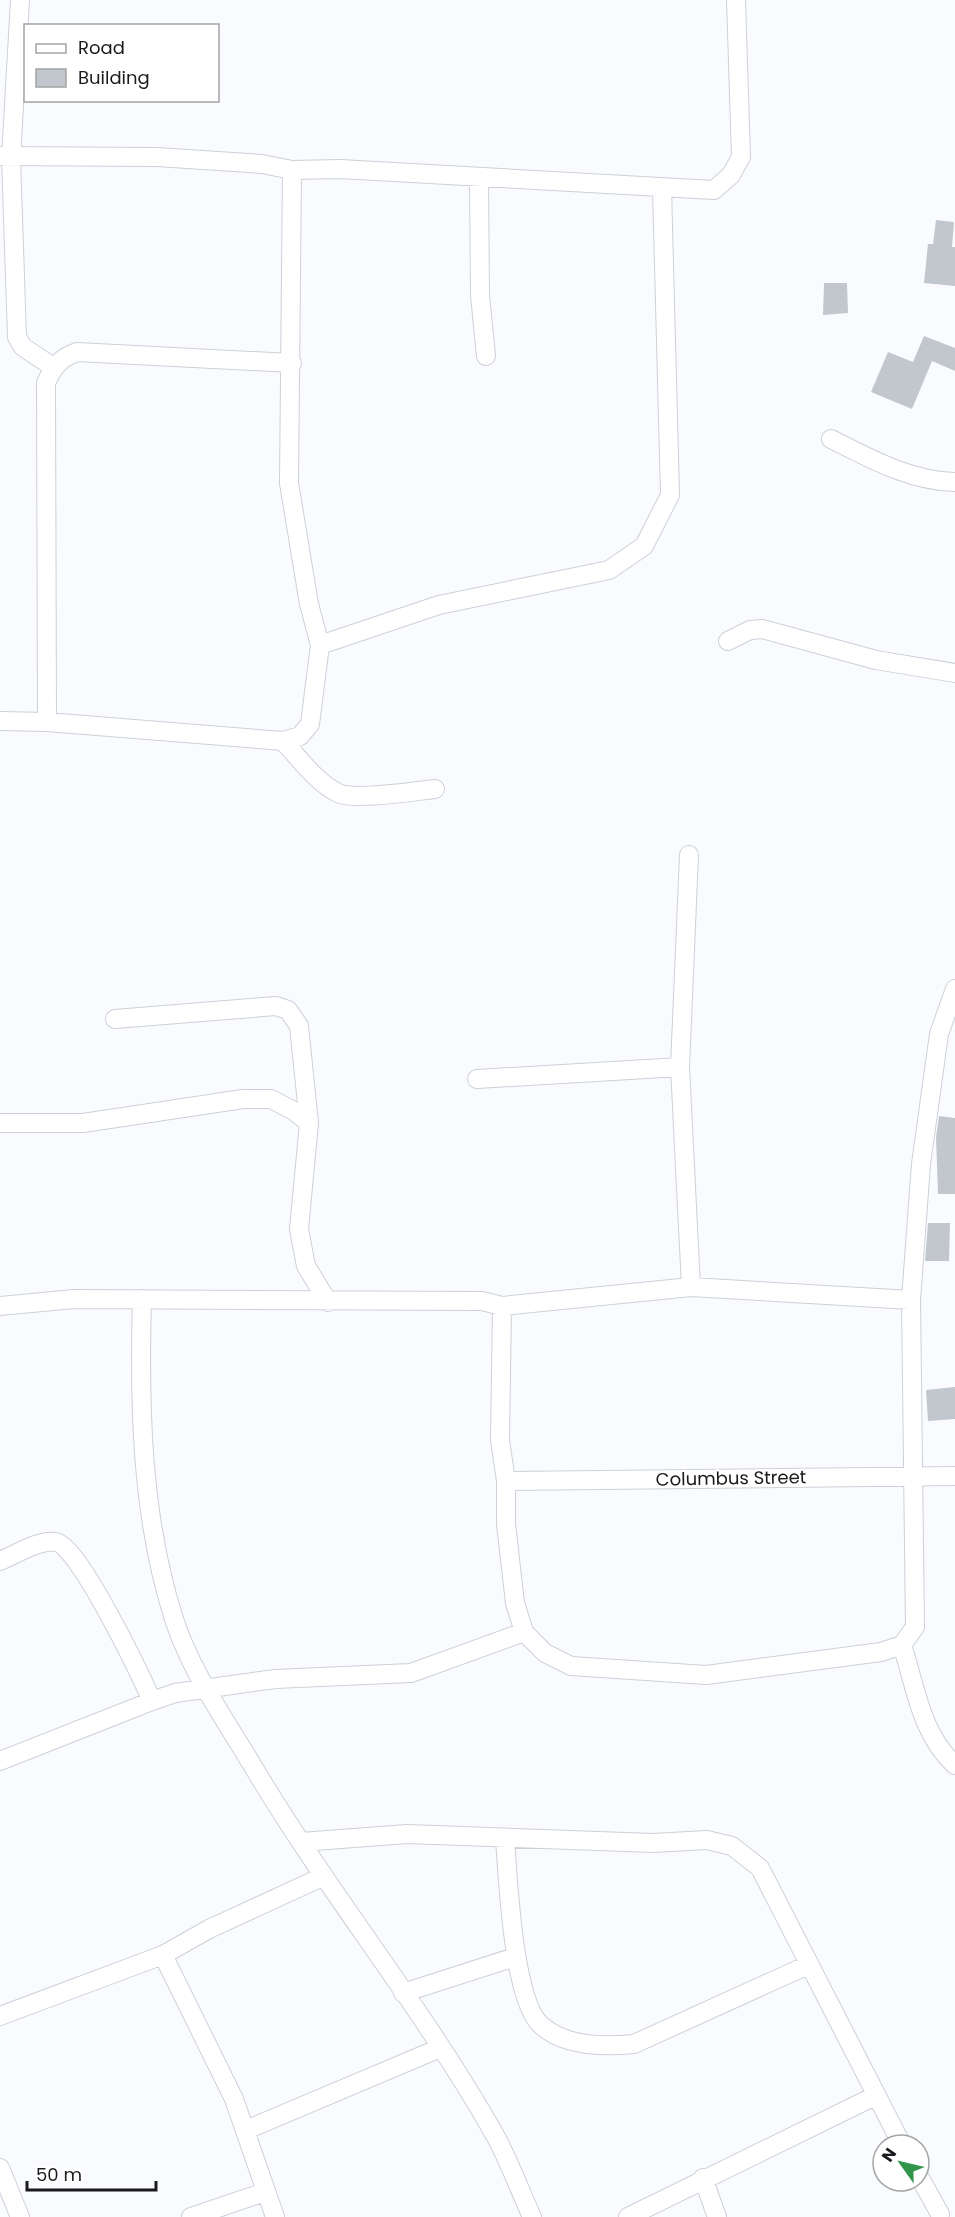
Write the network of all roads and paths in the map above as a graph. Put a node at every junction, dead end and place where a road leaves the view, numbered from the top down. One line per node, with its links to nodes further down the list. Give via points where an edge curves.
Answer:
1 (20, 0): 3 (street)
2 (736, 0): 6 (street, via 741,157 731,175 714,190)
3 (5, 157): 4 (street, via 157,157 262,164); 7 (street)
4 (292, 170): 5 (street, via 340,169); 9 (street)
5 (479, 179): 6 (street); 8 (street, via 480,285)
6 (662, 188): 14 (street, via 670,495 644,546 609,570 439,605)
7 (9, 337): 10 (street)
8 (486, 356)
9 (292, 363): 10 (street, via 77,352); 14 (street, via 290,483 309,604)
10 (53, 367): 17 (street, via 46,383)
11 (831, 439): 12 (street, via 885,466 930,481)
12 (955, 482)
13 (728, 641): 15 (street, via 750,630 762,629 876,660)
14 (320, 645): 18 (street, via 310,724 300,736)
15 (955, 674)
16 (0, 721): 17 (street)
17 (47, 722): 18 (street)
18 (283, 741): 19 (street, via 328,787 340,794)
19 (435, 789)
20 (688, 855): 23 (street)
21 (955, 989): 29 (street, via 939,1034 921,1164)
22 (115, 1019): 26 (street, via 276,1006 288,1010 299,1026)
23 (680, 1067): 24 (street); 27 (street)
24 (477, 1079)
25 (0, 1123): 26 (street, via 83,1123 243,1099 271,1099)
26 (309, 1124): 30 (street, via 299,1229 306,1266)
27 (691, 1287): 29 (street); 32 (street)
28 (142, 1299): 30 (street); 31 (street, via 74,1299); 39 (street, via 140,1406 152,1533 174,1620)
29 (911, 1300): 34 (street)
30 (328, 1302): 32 (street, via 482,1301)
31 (0, 1306)
32 (502, 1306): 35 (street, via 500,1440)
33 (955, 1476): 34 (street, Columbus Street)
34 (911, 1477): 35 (street, Columbus Street); 38 (street, via 915,1627)
35 (506, 1481): 37 (street, via 512,1580)
36 (0, 1561): 40 (street, via 44,1543 64,1544 132,1657)
37 (524, 1632): 38 (street, via 545,1653 571,1666 706,1675 881,1652); 39 (street, via 411,1673 275,1679)
38 (902, 1645): 42 (street, via 924,1723 940,1752)
39 (206, 1688): 40 (street); 44 (street)
40 (152, 1701): 41 (street)
41 (0, 1761)
42 (955, 1765)
43 (505, 1839): 44 (street, via 407,1834); 47 (street); 48 (street, via 652,1843 707,1840 732,1846 760,1868)
44 (302, 1842): 45 (street)
45 (322, 1877): 46 (street, via 209,1929); 49 (street)
46 (163, 1955): 50 (street); 53 (street)
47 (515, 1957): 48 (street, via 540,2026 558,2036 608,2047 634,2044); 49 (street)
48 (808, 1965): 52 (street)
49 (403, 1993): 51 (street)
50 (0, 2016)
51 (440, 2048): 53 (street); 63 (street, via 496,2139)
52 (875, 2096): 54 (street); 56 (street)
53 (246, 2130): 57 (street)
54 (895, 2133)
55 (0, 2168): 60 (street)
56 (703, 2178): 64 (street); 65 (street)
57 (265, 2192): 61 (street); 62 (street)
58 (928, 2193): 59 (street)
59 (940, 2214)
60 (20, 2217)
61 (191, 2217)
62 (275, 2217)
63 (532, 2217)
64 (628, 2217)
65 (717, 2217)

